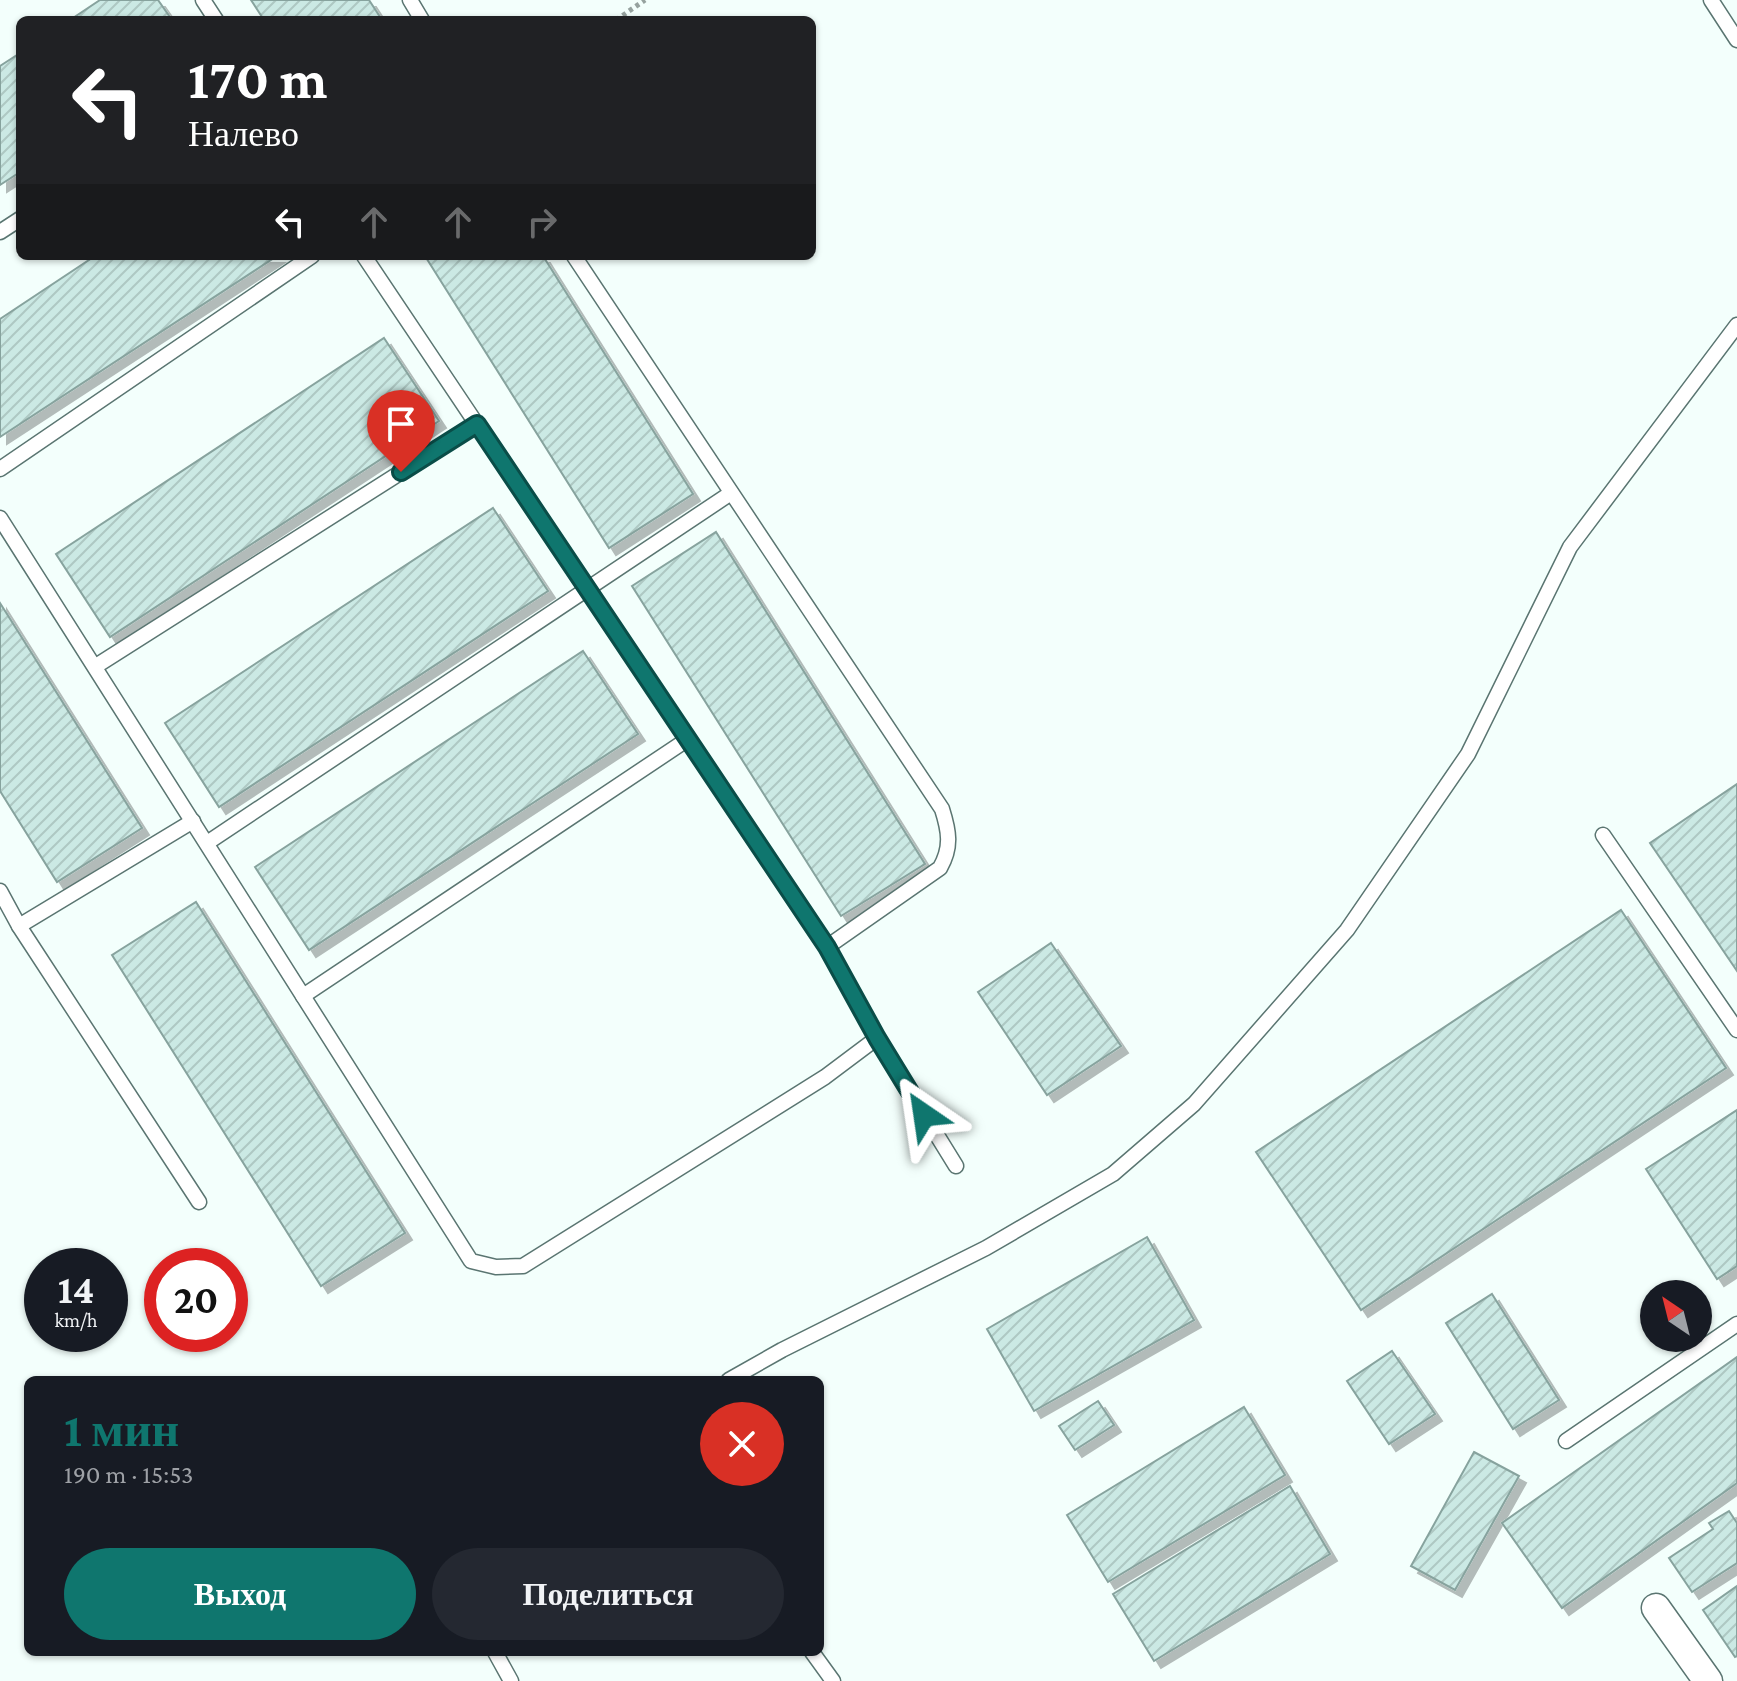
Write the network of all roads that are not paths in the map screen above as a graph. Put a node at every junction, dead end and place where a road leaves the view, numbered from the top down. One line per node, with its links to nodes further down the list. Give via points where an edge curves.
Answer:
1 (1711, 0): 2 (lane)
2 (1737, 40)
3 (306, 260): 8 (lane)
4 (367, 260): 7 (lane)
5 (577, 260): 9 (lane)
6 (1737, 325): 26 (lane, via 1570,547 1468,754 1347,930 1194,1104 1102,1181 986,1248)
7 (477, 424): 11 (lane); 12 (lane)
8 (0, 469)
9 (731, 493): 11 (lane); 19 (lane, via 942,809 950,834 940,868)
10 (0, 518): 12 (lane)
11 (588, 590): 13 (lane); 16 (lane)
12 (96, 666): 14 (lane)
13 (688, 739): 19 (lane); 20 (lane)
14 (193, 821): 16 (lane); 18 (lane)
15 (1603, 835): 21 (lane)
16 (207, 843): 20 (lane)
17 (0, 891): 18 (lane)
18 (19, 926): 24 (lane)
19 (827, 947): 22 (lane)
20 (303, 996): 22 (lane, via 471,1261 496,1267 523,1266 825,1077)
21 (1737, 1030)
22 (877, 1038): 23 (lane)
23 (956, 1166)
24 (199, 1202)
25 (1737, 1324): 27 (lane)
26 (736, 1376)
27 (1566, 1441)
28 (1656, 1608): 33 (street)
29 (497, 1656): 31 (lane)
30 (815, 1656): 32 (lane)
31 (511, 1681)
32 (833, 1681)
33 (1708, 1681)

